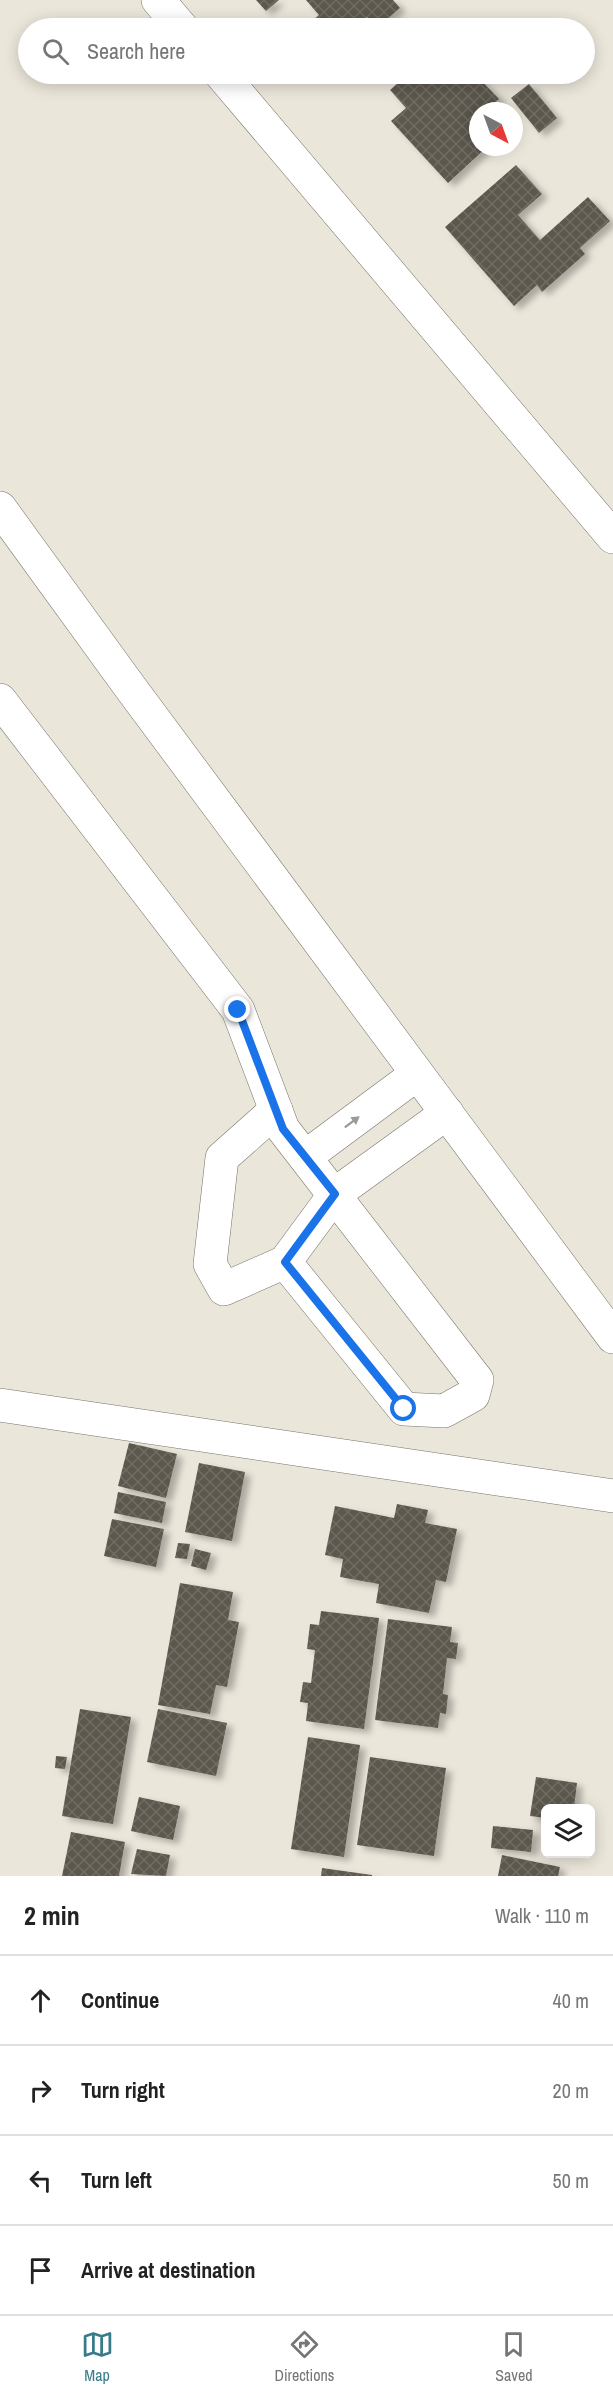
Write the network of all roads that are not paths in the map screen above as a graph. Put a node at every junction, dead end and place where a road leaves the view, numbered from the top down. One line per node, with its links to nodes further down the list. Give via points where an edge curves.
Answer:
1 (158, 0): 2 (street)
2 (173, 18)
3 (229, 84): 5 (street)
4 (0, 508): 7 (street)
5 (613, 537)
6 (0, 700): 8 (street, via 238,1010)
7 (417, 1074): 9 (street); 10 (street, one-way to 7)
8 (276, 1110): 10 (street, via 283,1129); 12 (street, via 222,1158 210,1264 224,1289)
9 (447, 1113): 11 (street); 13 (street)
10 (305, 1157): 11 (street)
11 (335, 1194): 12 (street); 12 (street, via 477,1380 473,1395 444,1412 404,1409)
12 (285, 1262)
13 (613, 1337)
14 (0, 1405): 15 (street)
15 (613, 1496)

